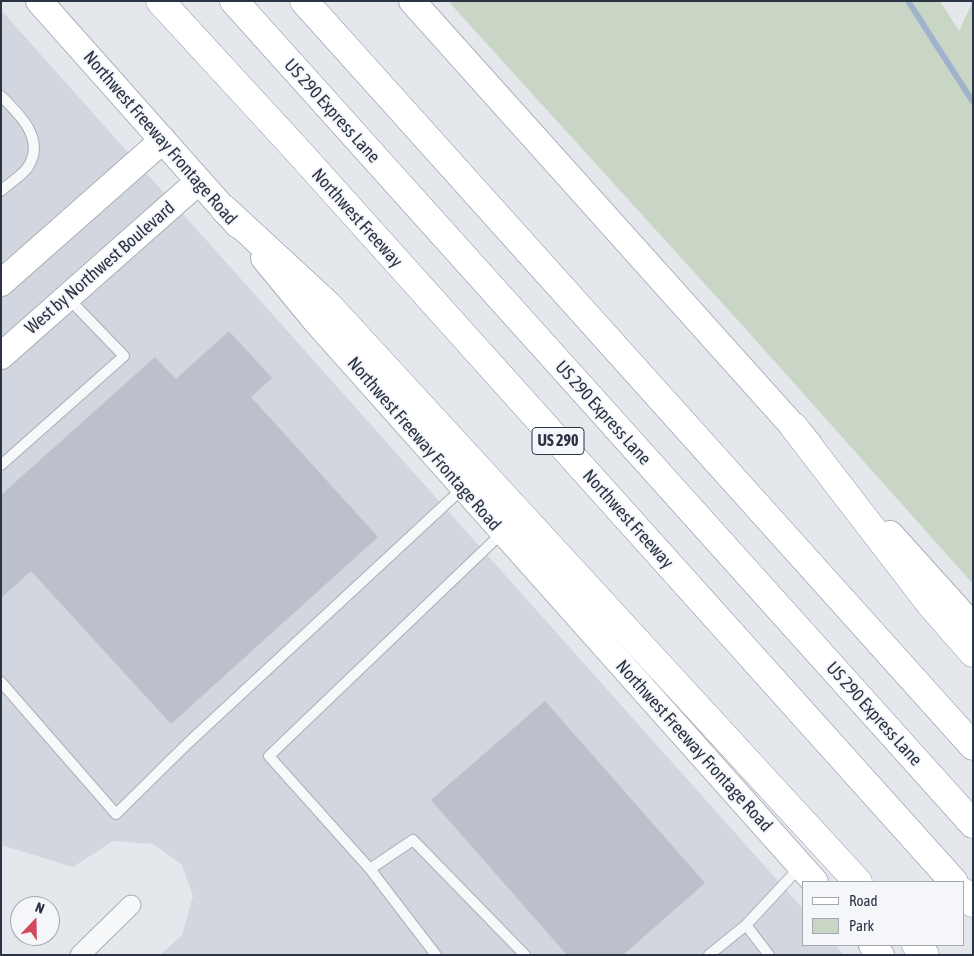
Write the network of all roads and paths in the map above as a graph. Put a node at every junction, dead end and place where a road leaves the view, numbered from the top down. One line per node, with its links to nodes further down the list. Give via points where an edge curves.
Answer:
1 (39, 1): 7 (main road, Northwest Freeway Frontage Road)
2 (160, 1): 26 (highway, Northwest Freeway / US 290)
3 (234, 1): 22 (highway, US 290 Express Lane)
4 (304, 1): 21 (highway)
5 (412, 1): 14 (main road)
6 (1, 96): 9 (lane, via 28,124 34,152 28,167)
7 (163, 140): 8 (main road, Northwest Freeway Frontage Road); 11 (main road)
8 (199, 181): 10 (main road, Northwest Freeway Frontage Road); 12 (main road, West by Northwest Boulevard)
9 (1, 191)
10 (224, 209): 16 (main road, Northwest Freeway Frontage Road, via 314,320); 25 (highway, via 328,305)
11 (1, 283)
12 (68, 297): 13 (main road, West by Northwest Boulevard); 15 (lane, via 124,356)
13 (1, 356)
14 (794, 427): 18 (main road); 19 (highway, via 931,605)
15 (1, 465)
16 (464, 487): 17 (main road, Northwest Freeway Frontage Road); 20 (lane, via 116,814)
17 (502, 532): 23 (lane, via 269,756); 24 (main road, Northwest Freeway Frontage Road)
18 (973, 626)
19 (973, 653)
20 (1, 682)
21 (973, 746)
22 (973, 824)
23 (370, 870): 32 (lane); 33 (lane, via 413,840)
24 (808, 874): 30 (lane)
25 (857, 881)
26 (953, 881)
27 (964, 893): 28 (highway)
28 (973, 903)
29 (131, 905): 31 (street)
30 (746, 925): 34 (lane); 35 (lane)
31 (80, 955)
32 (436, 955)
33 (525, 955)
34 (709, 955)
35 (769, 955)

